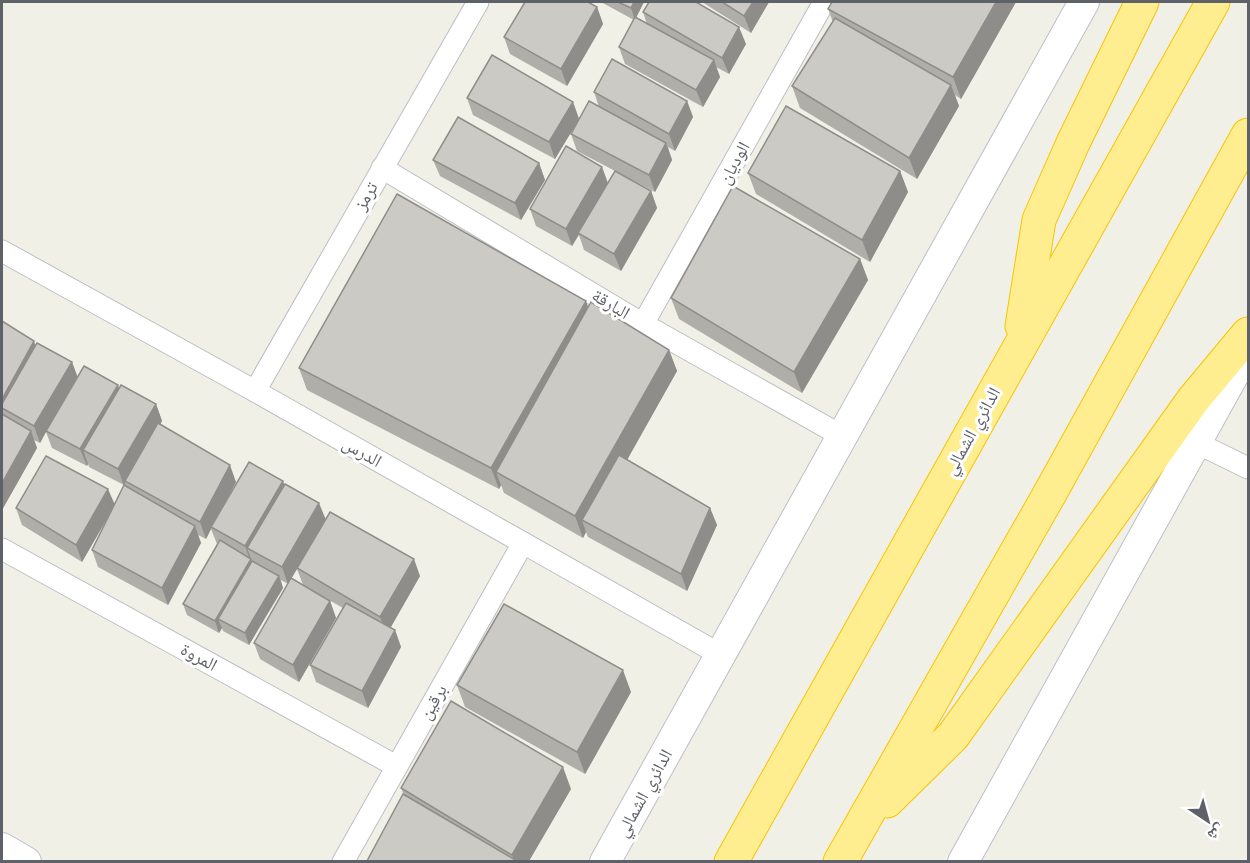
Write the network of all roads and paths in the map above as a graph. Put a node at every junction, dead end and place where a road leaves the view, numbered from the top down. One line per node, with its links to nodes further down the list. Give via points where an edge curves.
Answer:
1 (478, 2): 7 (street, ترمز)
2 (824, 2): 9 (street, الوديان)
3 (1084, 2): 14 (street, الدائري الشمالي)
4 (1142, 2): 11 (highway, via 1039,220)
5 (1213, 2): 11 (highway, الدائري الشمالي)
6 (1248, 135): 21 (highway)
7 (382, 168): 9 (street, البارقة); 13 (street, ترمز)
8 (2, 251): 13 (street, الدرس)
9 (643, 324): 14 (street, البارقة)
10 (1248, 334): 21 (highway, via 1193,400 953,736)
11 (1018, 347): 26 (highway, الدائري الشمالي)
12 (1248, 349): 15 (street)
13 (255, 391): 17 (street, الدرس)
14 (842, 436): 19 (street, الدائري الشمالي)
15 (1197, 443): 16 (street); 28 (street)
16 (1248, 468)
17 (523, 543): 19 (street, الدرس); 20 (street, برقين)
18 (2, 549): 20 (street, المروة)
19 (721, 655): 25 (street, الدائري الشمالي)
20 (396, 766): 24 (street, برقين)
21 (858, 830): 27 (highway)
22 (2, 848): 23 (street)
23 (26, 861)
24 (343, 861)
25 (605, 861)
26 (731, 861)
27 (840, 861)
28 (963, 861)

